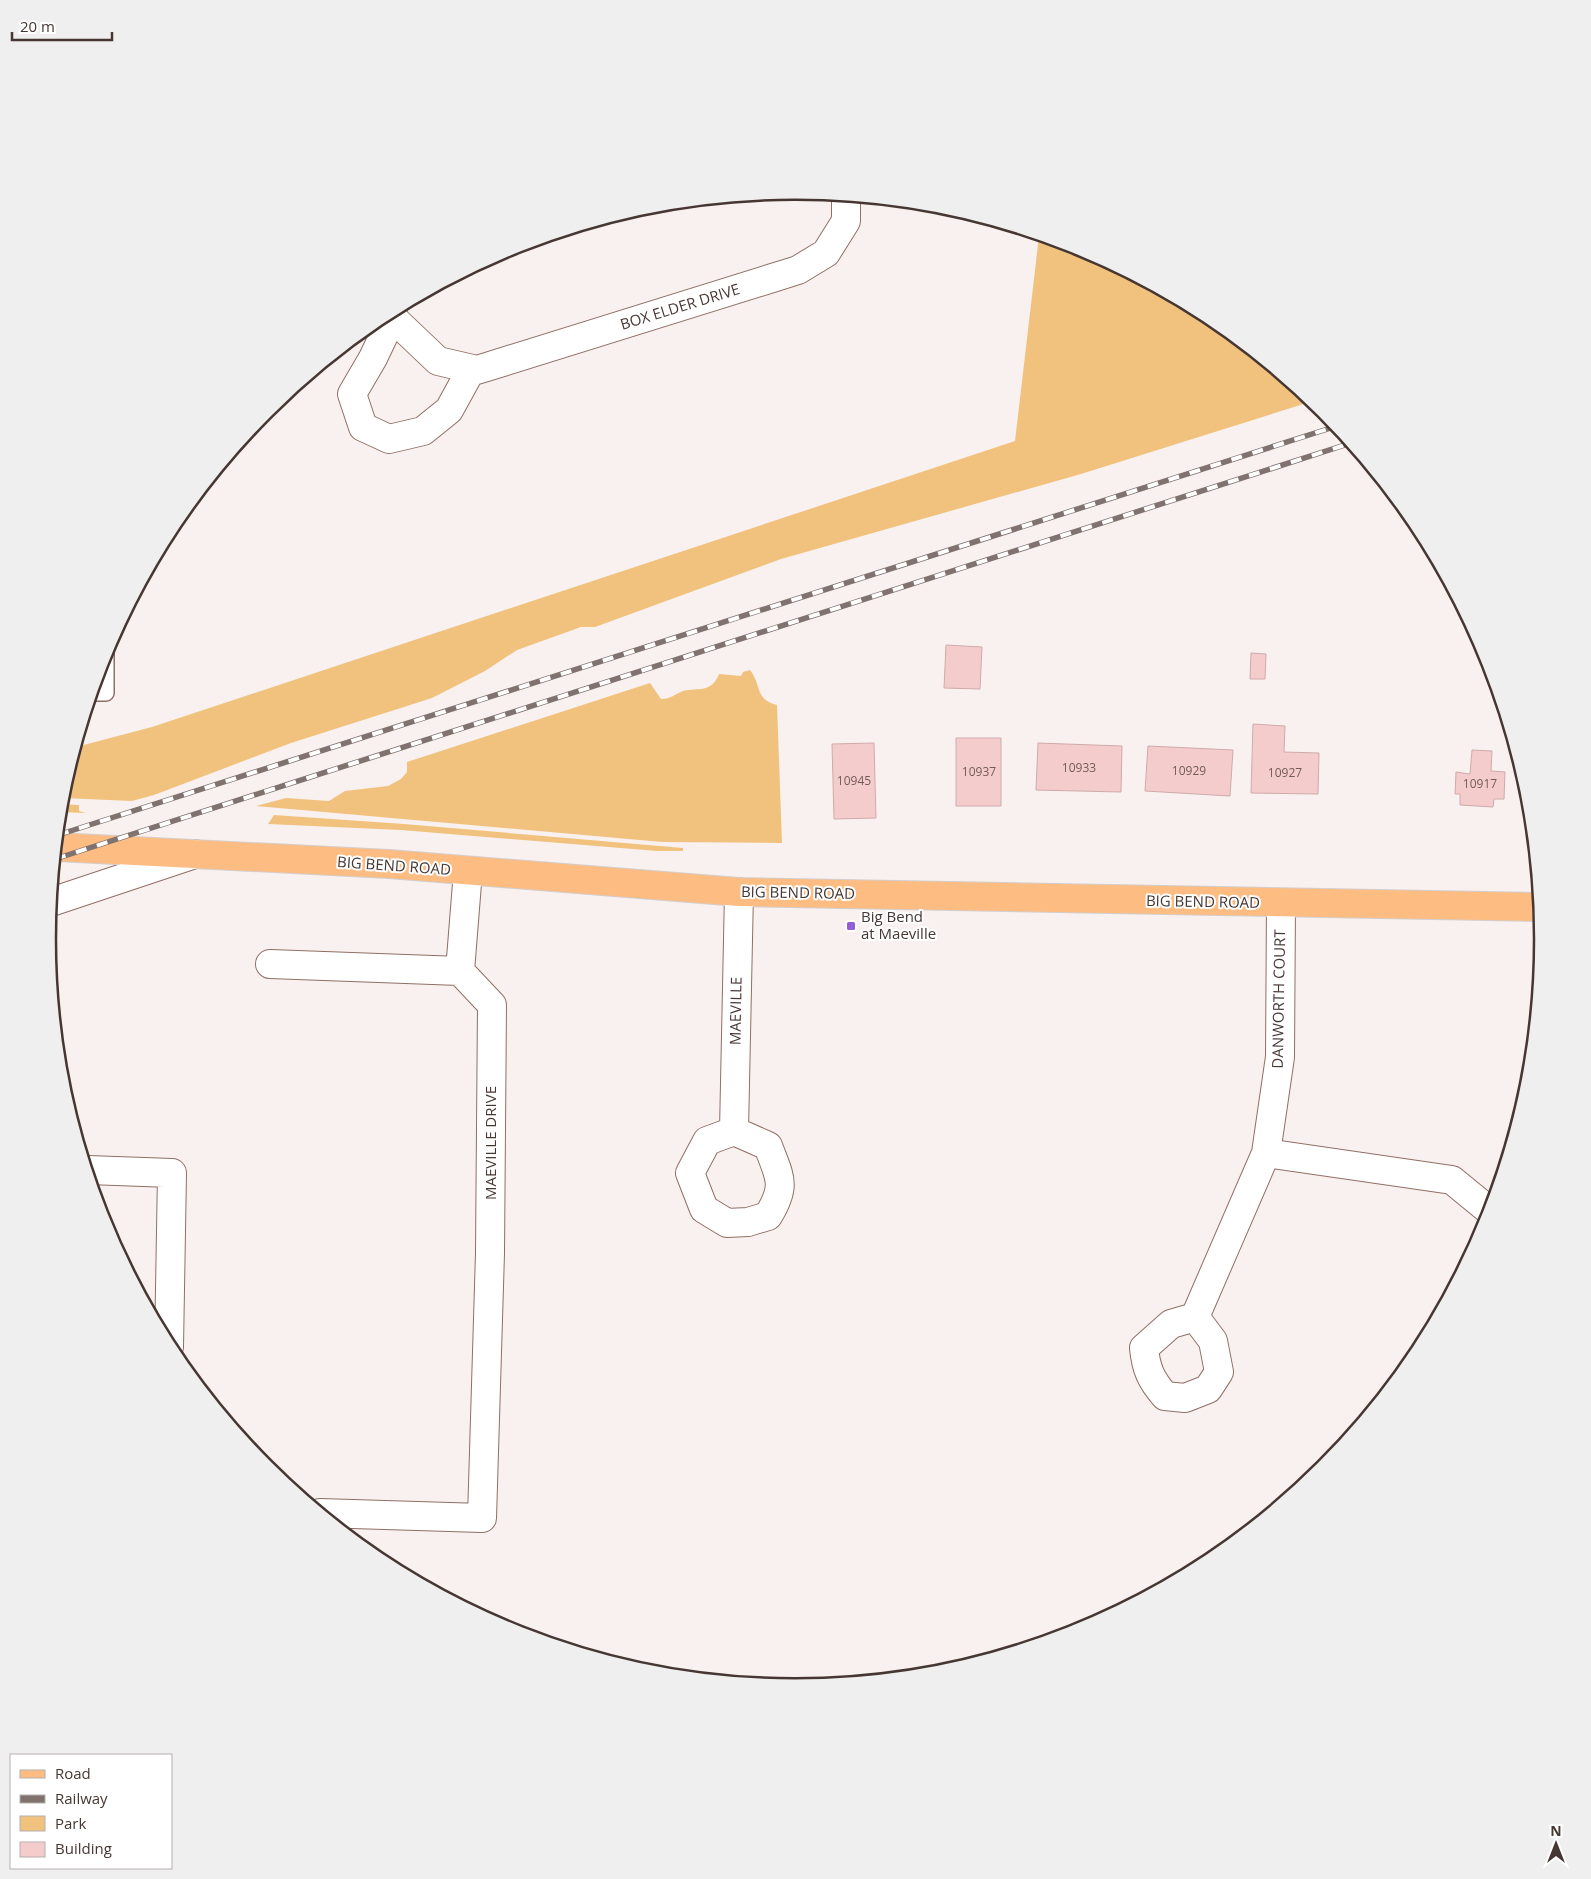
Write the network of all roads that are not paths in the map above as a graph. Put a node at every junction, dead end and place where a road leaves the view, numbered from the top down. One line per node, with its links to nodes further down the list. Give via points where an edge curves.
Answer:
1 (846, 202): 4 (street, BOX ELDER DRIVE, via 846,221 826,253 798,270)
2 (395, 318): 4 (street, BOX ELDER DRIVE, via 438,361)
3 (387, 324): 4 (street, BOX ELDER DRIVE, via 373,358 352,394 363,427 389,439 423,430 449,410)
4 (471, 370)
5 (106, 674): 6 (lane, via 106,693)
6 (98, 694)
7 (63, 847): 8 (main road, BIG BEND ROAD)
8 (196, 854): 9 (main road, BIG BEND ROAD); 11 (street)
9 (468, 871): 10 (main road, BIG BEND ROAD); 15 (street)
10 (739, 892): 12 (main road, BIG BEND ROAD); 16 (street, MAEVILLE)
11 (58, 900)
12 (1281, 904): 13 (main road, BIG BEND ROAD); 17 (street, DANWORTH COURT, via 1280,1057)
13 (1534, 907)
14 (270, 964): 15 (street)
15 (460, 971): 22 (street, MAEVILLE DRIVE, via 492,1005 490,1253 482,1518)
16 (734, 1131)
17 (1266, 1153): 19 (street, via 1452,1180); 20 (street, DANWORTH COURT)
18 (93, 1170): 21 (street, via 172,1174)
19 (1484, 1206)
20 (1195, 1317)
21 (169, 1331)
22 (329, 1512)

